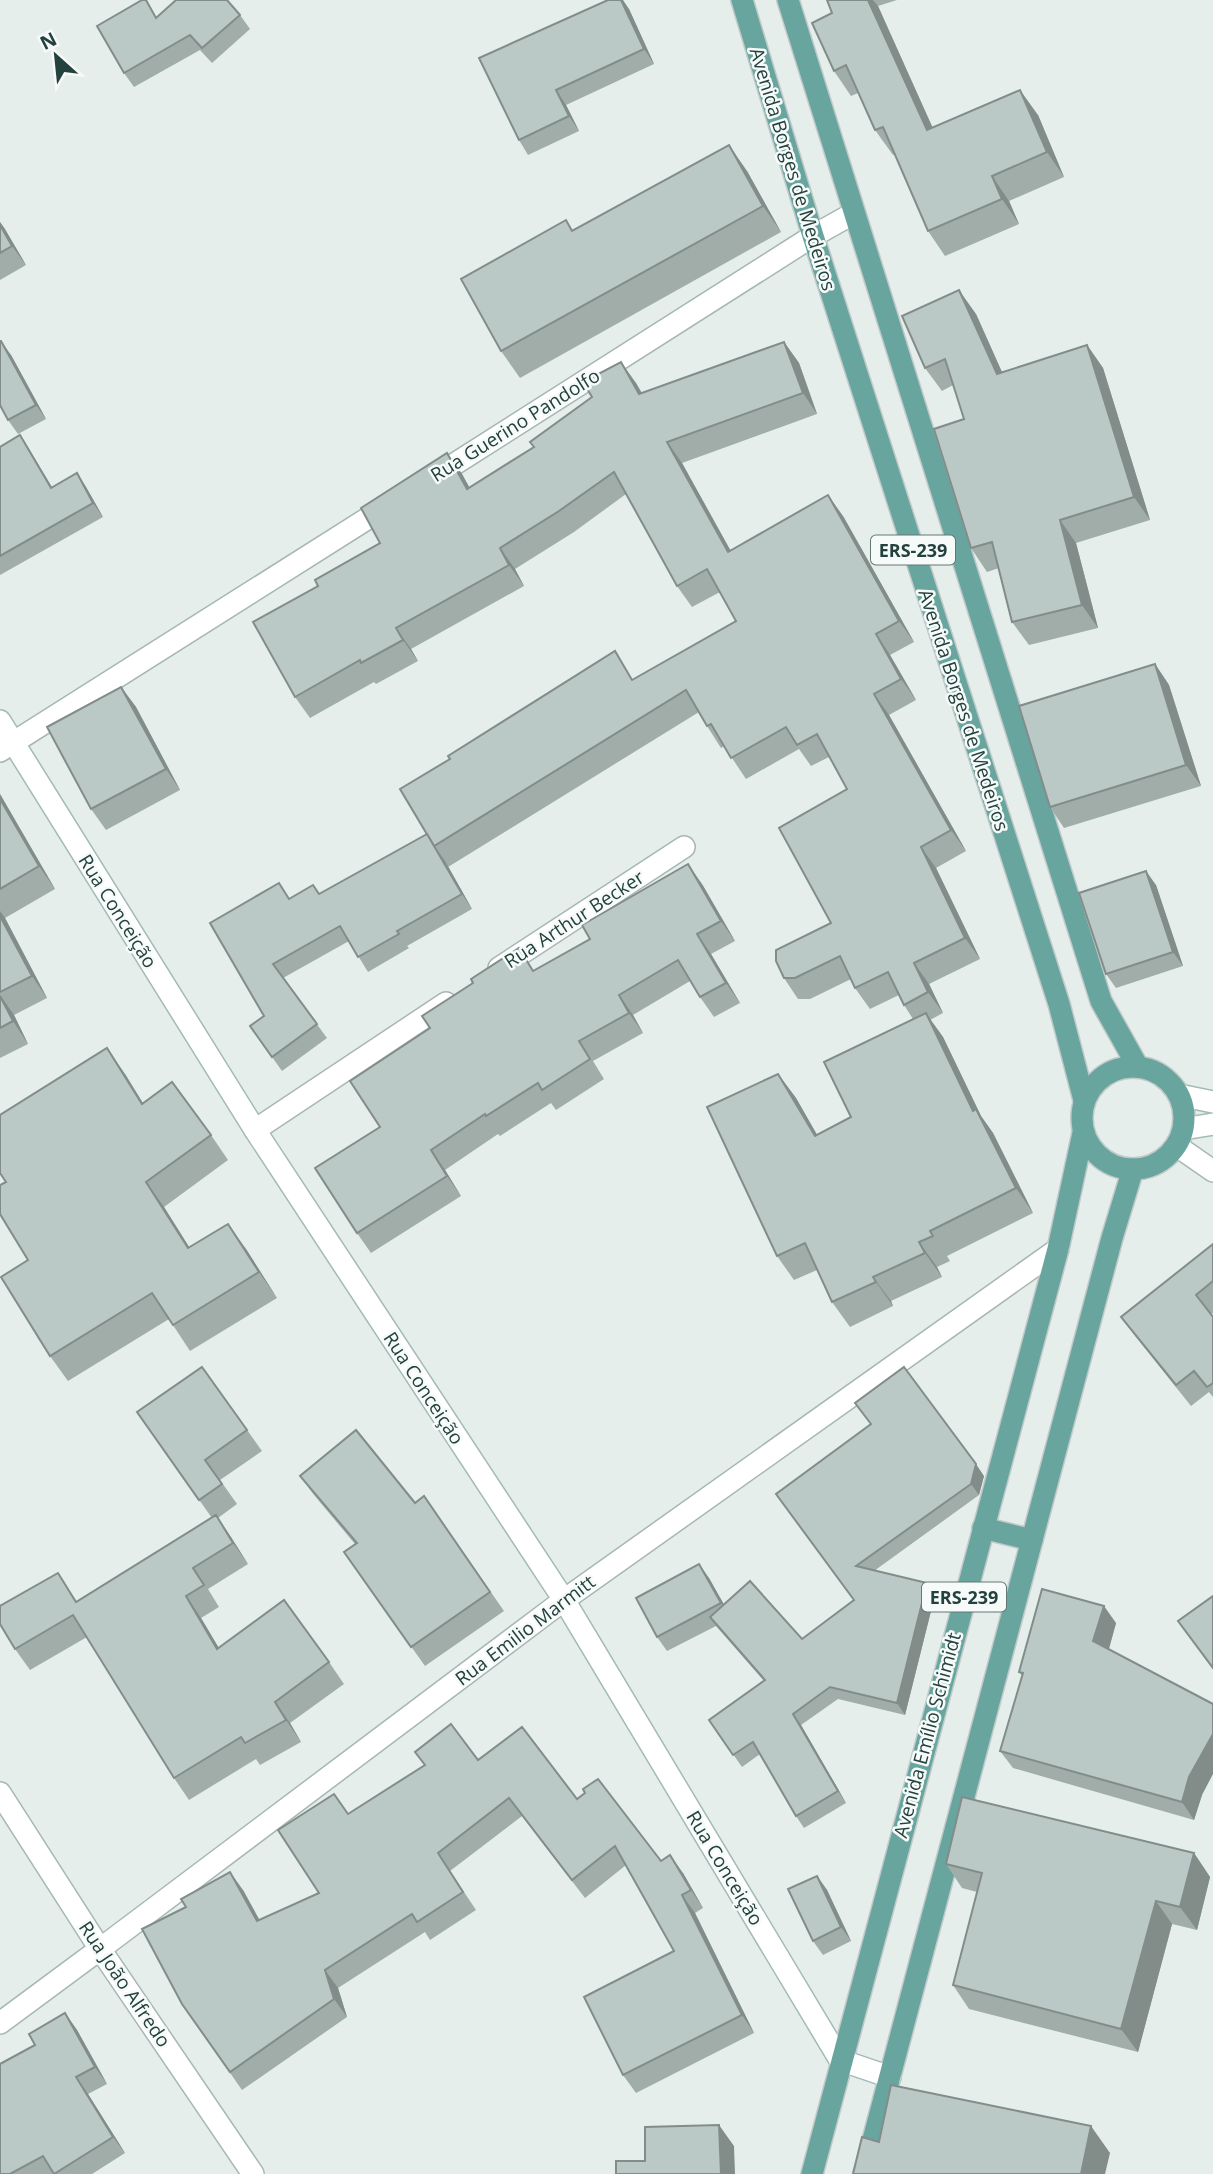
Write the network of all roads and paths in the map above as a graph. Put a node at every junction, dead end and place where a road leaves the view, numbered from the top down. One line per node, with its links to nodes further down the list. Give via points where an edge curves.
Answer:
1 (742, 0): 4 (main road, Avenida Borges de Medeiros / ERS-239)
2 (788, 0): 3 (main road, ERS-239)
3 (855, 213): 4 (street, Rua Guerino Pandolfo); 10 (main road, ERS-239, via 1101,1001)
4 (813, 236): 6 (street, Rua Guerino Pandolfo); 12 (main road, Avenida Borges de Medeiros / ERS-239, via 1059,1004)
5 (0, 721): 6 (street, Rua Conceição)
6 (7, 747): 15 (street, Rua Conceição)
7 (684, 847): 8 (street, Rua Arthur Becker)
8 (487, 976)
9 (464, 991): 15 (street)
10 (1139, 1067): 11 (main road, via 1155,1071); 12 (main road, via 1106,1074)
11 (1180, 1096): 13 (street); 17 (main road, via 1184,1112)
12 (1084, 1100): 16 (main road)
13 (1213, 1102)
14 (1213, 1124): 17 (street)
15 (255, 1130): 23 (street, Rua Conceição)
16 (1083, 1133): 18 (main road, via 1101,1159); 20 (main road, Avenida Emílio Schimidt / ERS-239)
17 (1180, 1137): 18 (main road, via 1165,1158); 19 (street)
18 (1133, 1170): 22 (main road, ERS-239)
19 (1213, 1171)
20 (1058, 1249): 21 (main road, Avenida Emílio Schimidt / ERS-239); 23 (street, Rua Emilio Marmitt)
21 (983, 1528): 22 (main road); 27 (main road, Avenida Emílio Schimidt / ERS-239)
22 (1032, 1540): 28 (main road, ERS-239)
23 (564, 1600): 25 (street, Rua Emilio Marmitt); 27 (street, Rua Conceição)
24 (0, 1793): 25 (street, Rua João Alfredo)
25 (100, 1949): 26 (street, Rua Emilio Marmitt); 29 (street, Rua João Alfredo)
26 (0, 2023)
27 (840, 2060): 28 (street); 30 (main road, Avenida Emílio Schimidt / ERS-239)
28 (890, 2077): 31 (main road, ERS-239)
29 (253, 2174)
30 (811, 2174)
31 (864, 2174)

